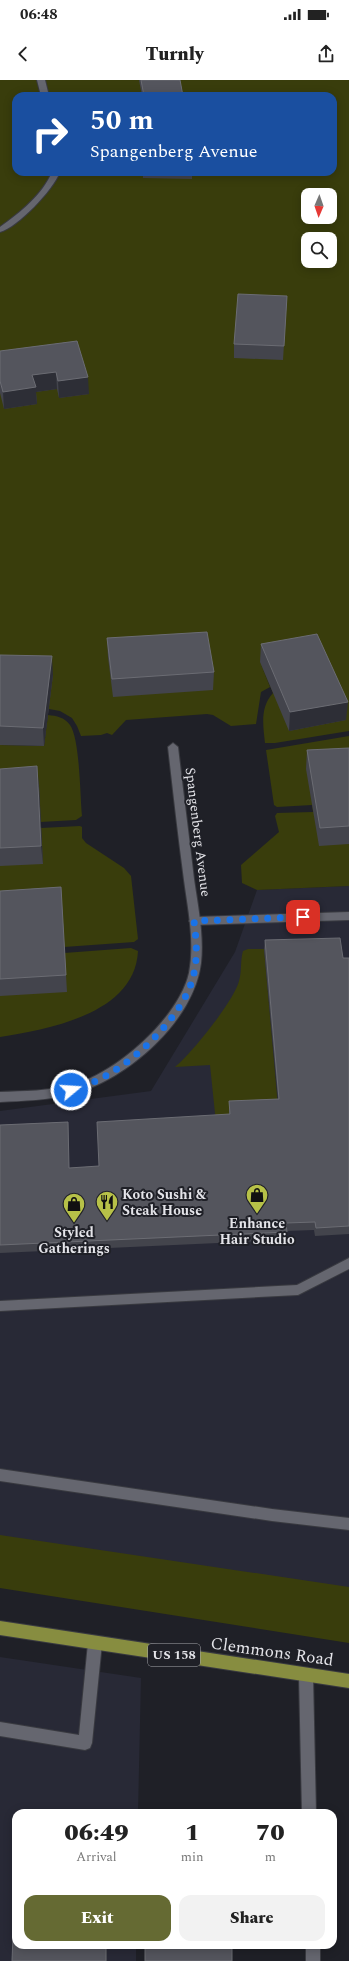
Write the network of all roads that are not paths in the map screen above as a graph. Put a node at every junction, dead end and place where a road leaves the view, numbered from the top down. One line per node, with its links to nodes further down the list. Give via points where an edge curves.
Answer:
1 (41, 80): 2 (street)
2 (44, 92)
3 (53, 176): 4 (street, via 35,202 12,223)
4 (0, 230)
5 (173, 747): 7 (street, Spangenberg Avenue)
6 (349, 916): 7 (street)
7 (194, 921): 8 (street, Spangenberg Avenue, via 197,953 194,974 176,1011 147,1045 108,1075 84,1086 57,1093)
8 (0, 1097)
9 (349, 1263): 10 (street, via 298,1290)
10 (0, 1306)
11 (0, 1475): 12 (street)
12 (349, 1524)
13 (0, 1628): 14 (main road, Clemmons Road / US 158)
14 (94, 1643): 15 (main road, Clemmons Road / US 158); 17 (street, via 85,1743)
15 (306, 1676): 16 (main road, Clemmons Road / US 158); 18 (street)
16 (349, 1681)
17 (0, 1729)
18 (309, 1809)
19 (313, 1949): 20 (street)
20 (313, 1961)

